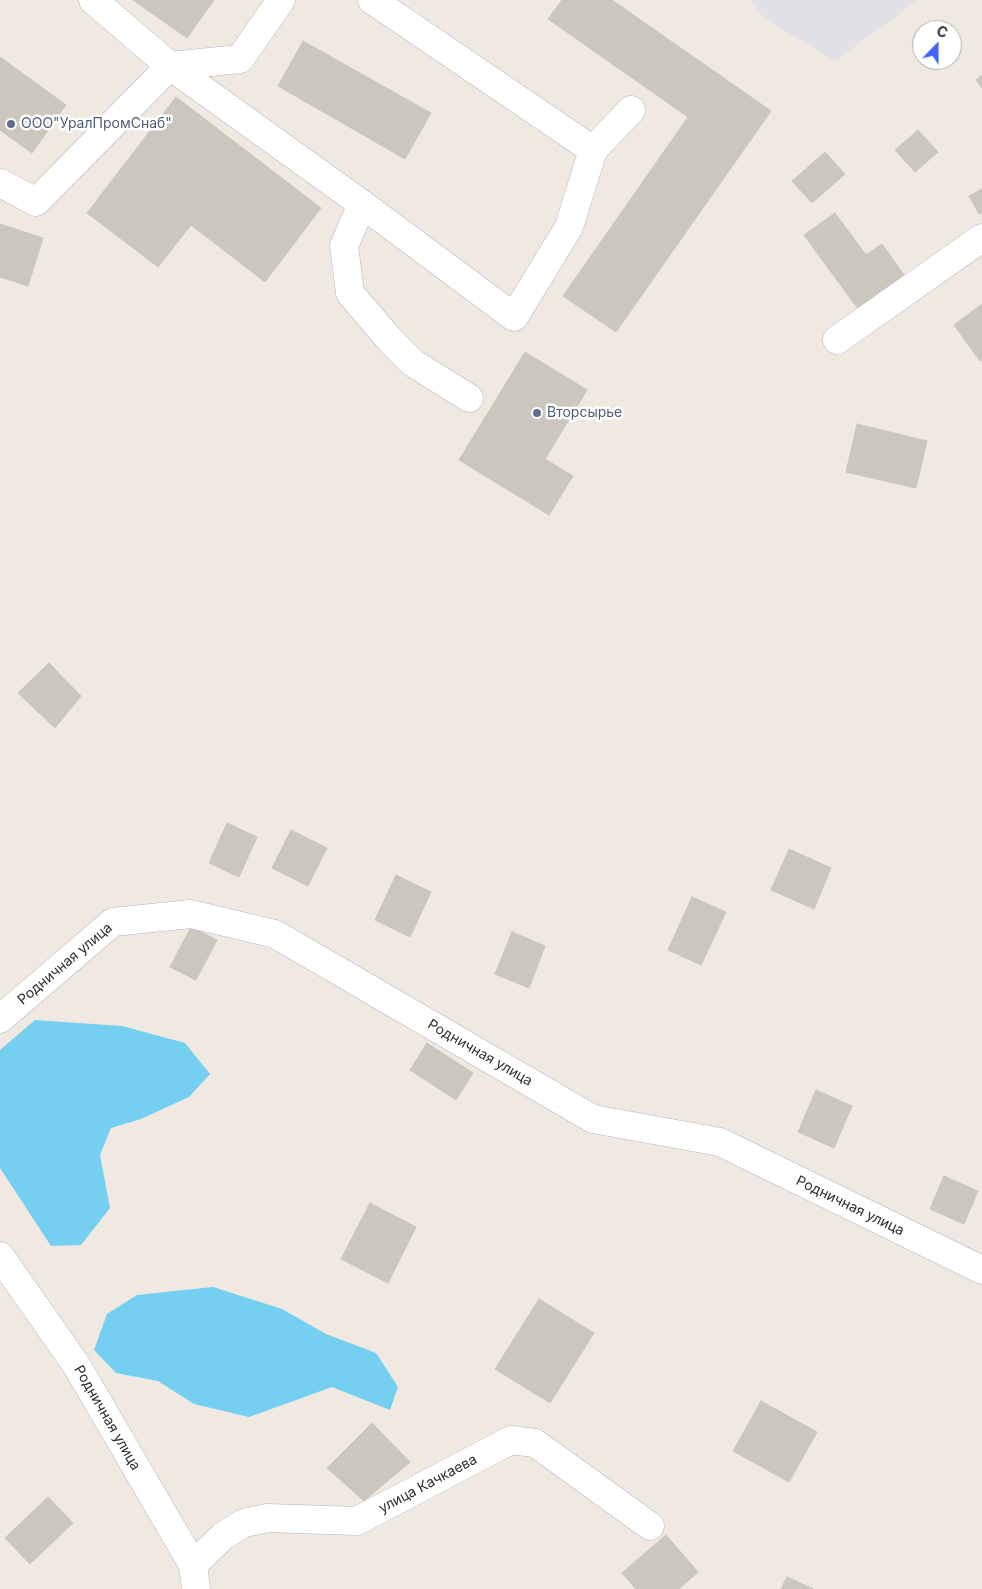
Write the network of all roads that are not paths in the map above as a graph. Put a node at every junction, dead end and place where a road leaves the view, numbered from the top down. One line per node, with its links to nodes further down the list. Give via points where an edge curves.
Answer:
1 (93, 0): 4 (street)
2 (281, 0): 4 (street, via 240,58)
3 (372, 0): 6 (street)
4 (170, 66): 7 (street, via 36,202); 8 (street)
5 (632, 110): 6 (street)
6 (593, 150): 8 (street, via 569,227 514,316)
7 (0, 182)
8 (362, 204): 11 (street, via 344,246 350,293 412,363)
9 (982, 238): 10 (street)
10 (837, 340)
11 (469, 398)
12 (0, 1020): 14 (street, Родничная улица, via 113,922 191,914 275,934 593,1120 720,1142)
13 (0, 1256): 16 (street, Родничная улица, via 77,1366)
14 (982, 1270)
15 (650, 1526): 16 (street, улица Качкаева, via 536,1443 511,1440 357,1521 267,1518 244,1523 223,1536)
16 (194, 1577)

